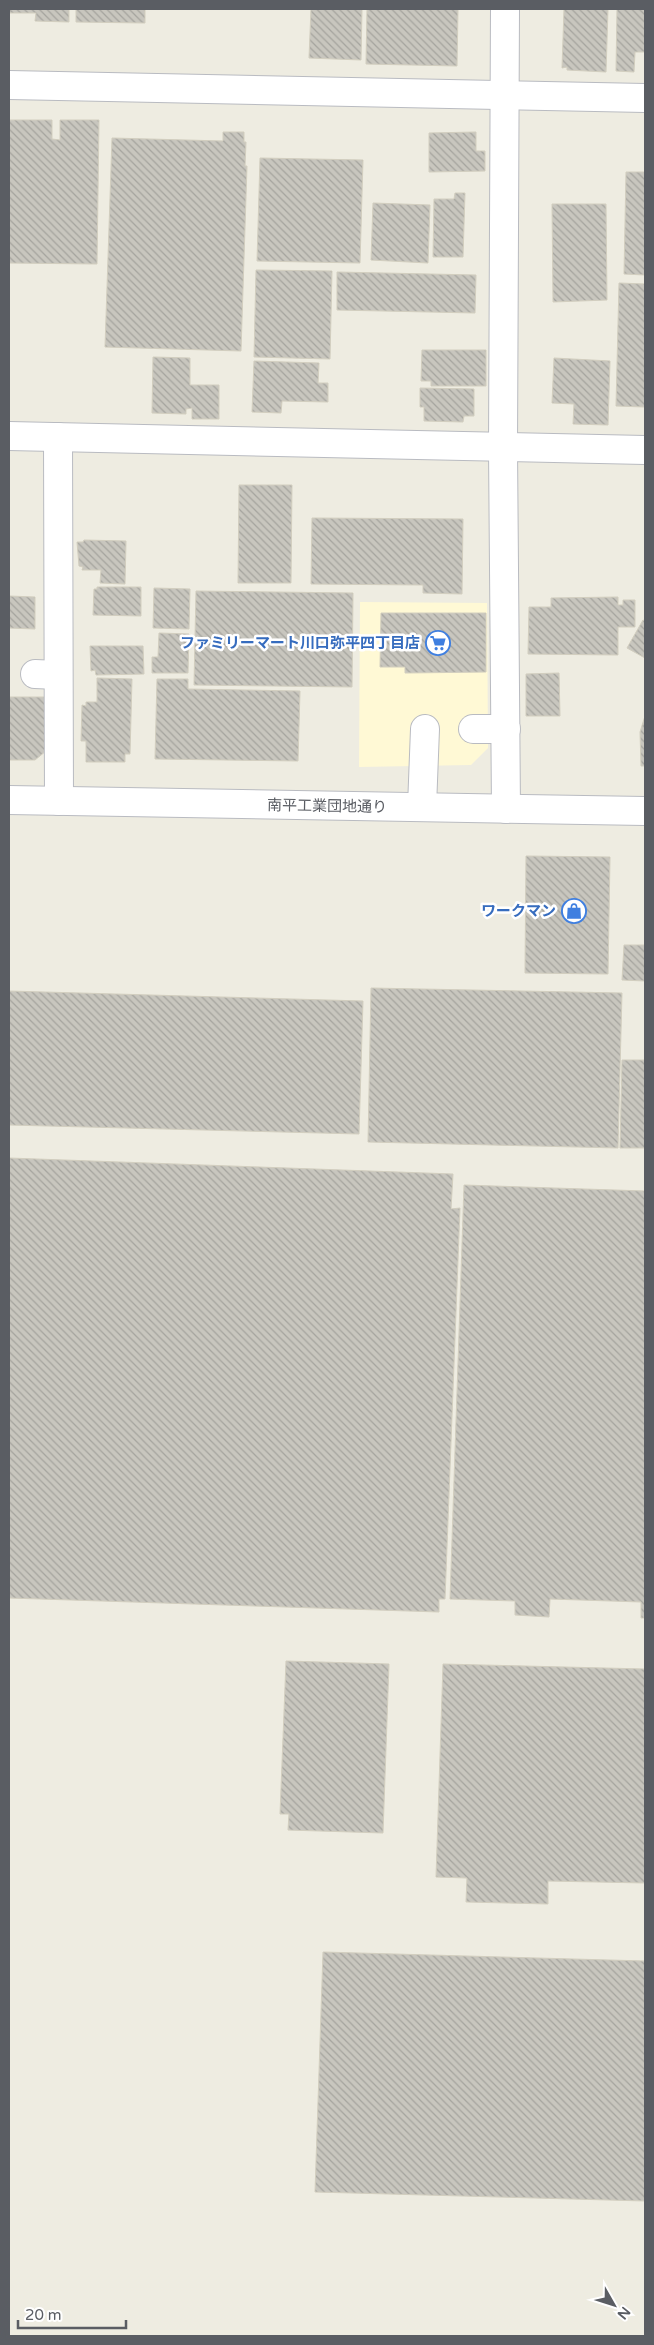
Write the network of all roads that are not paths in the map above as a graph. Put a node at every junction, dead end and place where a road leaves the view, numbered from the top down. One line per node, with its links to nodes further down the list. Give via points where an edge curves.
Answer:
1 (505, 9): 3 (street)
2 (9, 85): 3 (street)
3 (504, 95): 4 (street); 7 (street)
4 (645, 98)
5 (9, 436): 6 (street)
6 (58, 437): 7 (street, via 193,449); 13 (street, via 47,674)
7 (503, 448): 8 (street); 11 (street)
8 (645, 450)
9 (424, 729): 14 (street)
10 (473, 729): 11 (street)
11 (506, 729): 15 (street)
12 (9, 800): 13 (street, 南平工業団地通り)
13 (59, 801): 14 (street, 南平工業団地通り)
14 (422, 808): 15 (street, 南平工業団地通り)
15 (506, 809): 16 (street, 南平工業団地通り)
16 (645, 811)

